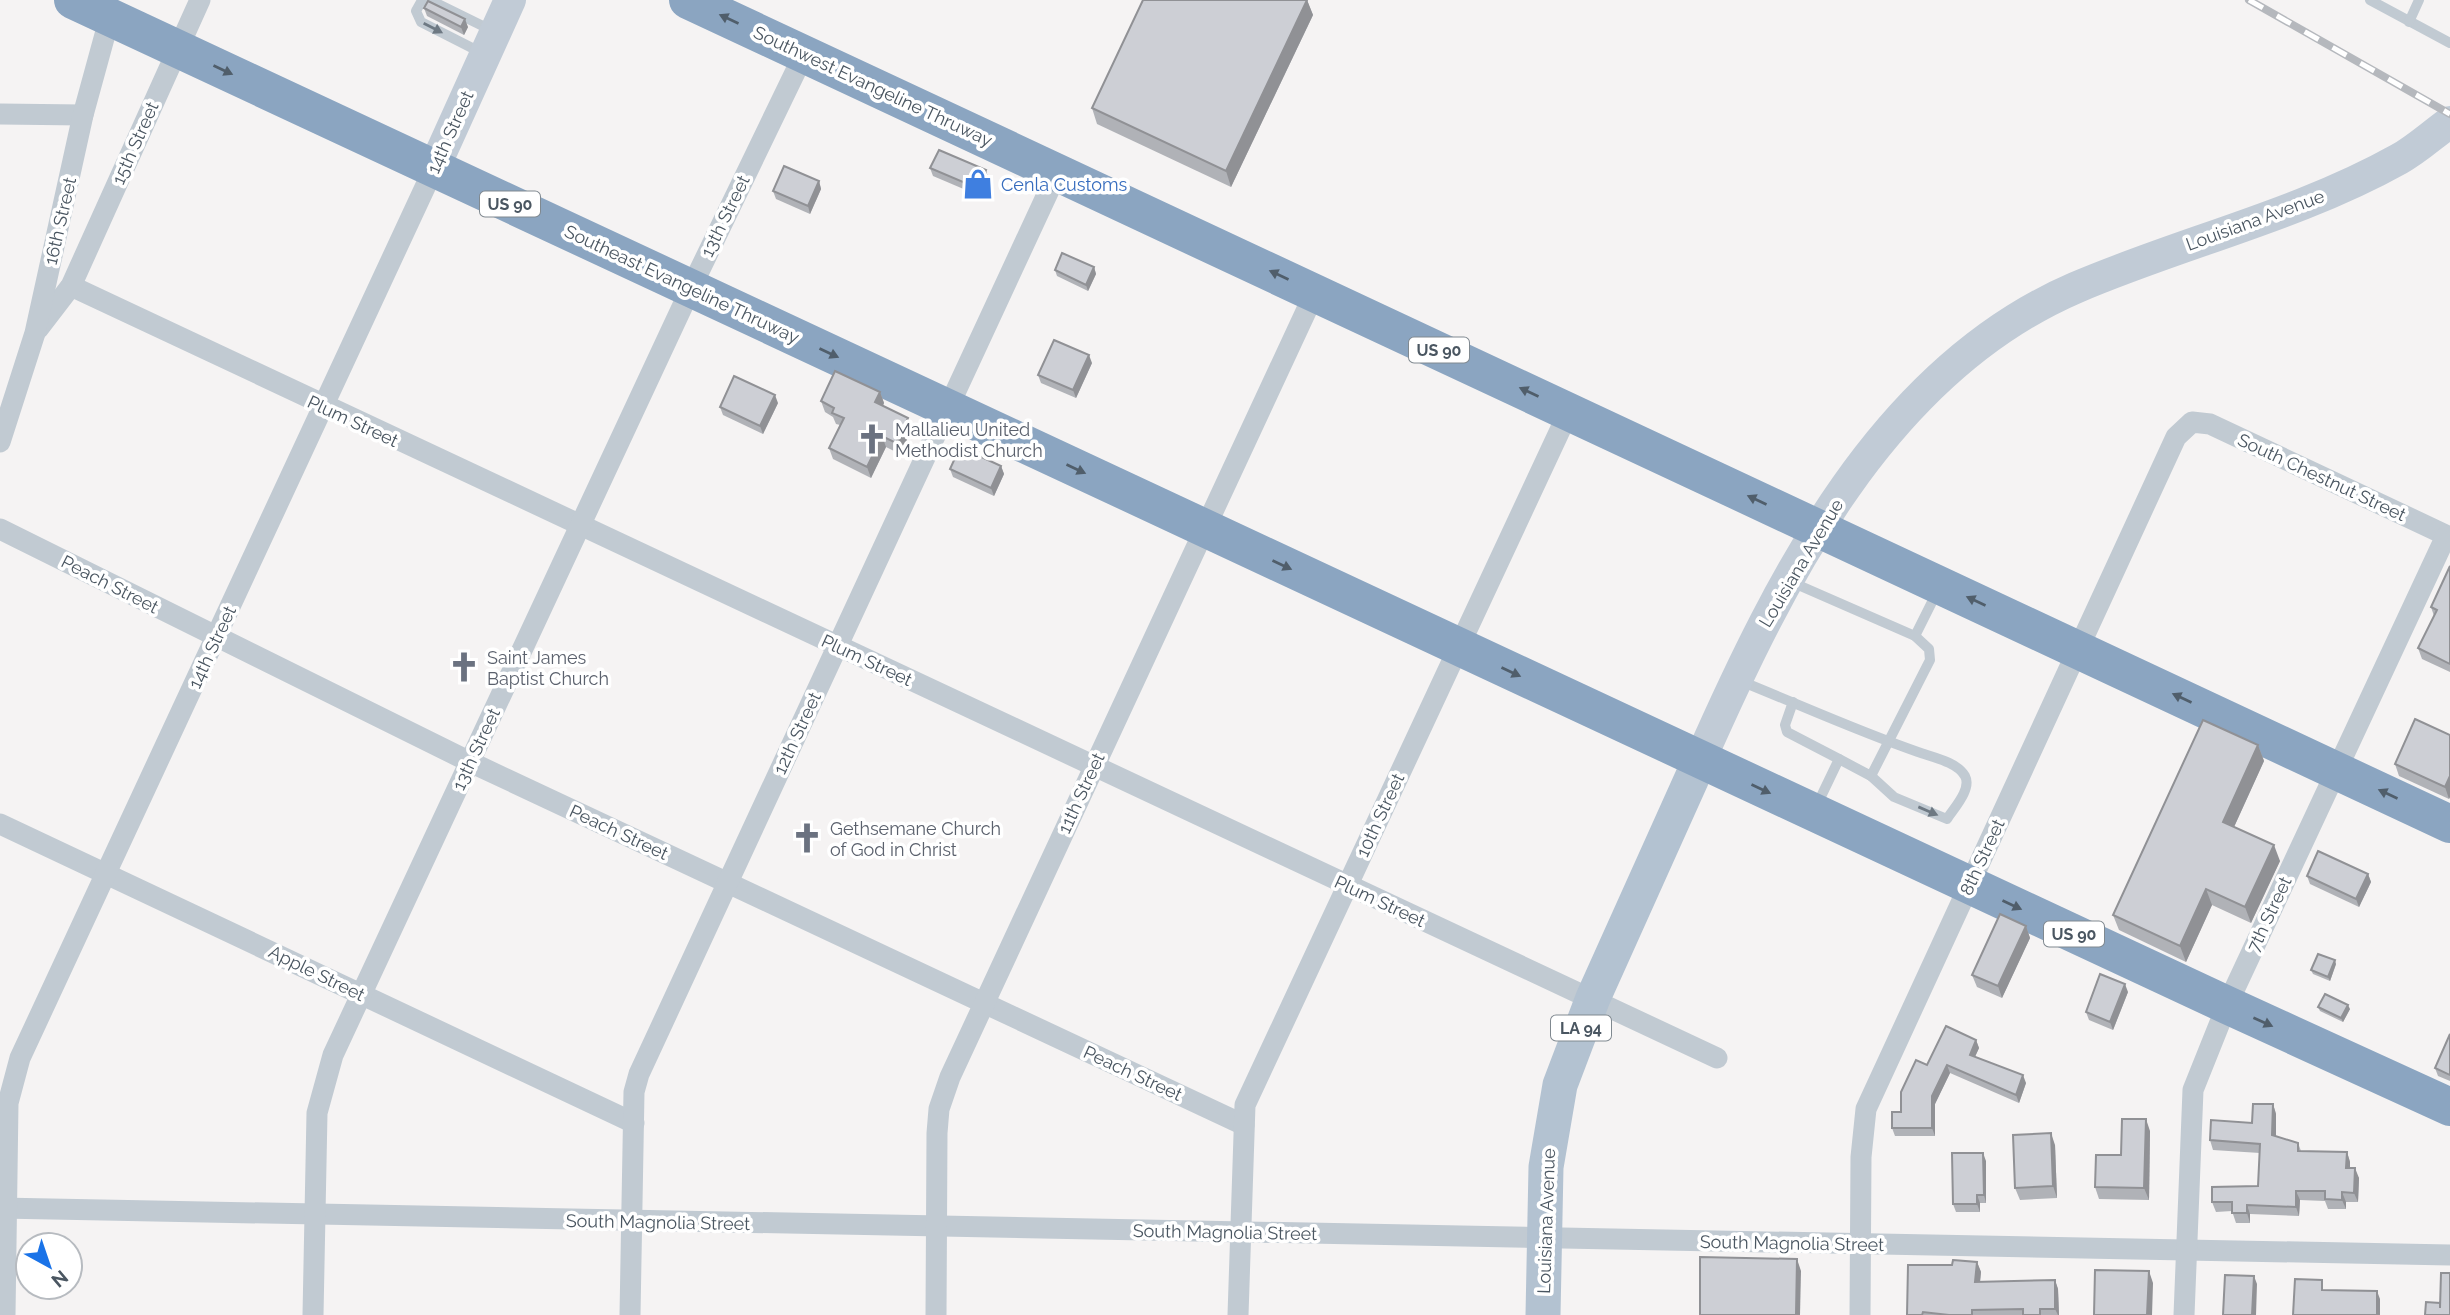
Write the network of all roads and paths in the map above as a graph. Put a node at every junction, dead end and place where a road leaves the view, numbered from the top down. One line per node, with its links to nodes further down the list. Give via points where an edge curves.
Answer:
1 (73, 0): 7 (highway, Southeast Evangeline Thruway / US 90)
2 (200, 0): 11 (street, 15th Street)
3 (510, 0): 10 (main road, 14th Street)
4 (688, 0): 12 (highway, Southwest Evangeline Thruway / US 90, one-way to 4)
5 (2370, 0): 8 (lane)
6 (2419, 0): 8 (lane)
7 (113, 8): 11 (highway, Southeast Evangeline Thruway / US 90); 14 (street, 16th Street)
8 (2409, 22): 9 (lane)
9 (2450, 43)
10 (491, 44): 10 (lane, one-way to 10, via 432,1 421,2 416,11 421,22); 16 (main road, 14th Street)
11 (177, 48): 16 (highway, Southeast Evangeline Thruway / US 90, one-way to 16); 18 (street, 15th Street)
12 (804, 54): 17 (highway, Southwest Evangeline Thruway / US 90); 19 (street, 13th Street)
13 (0, 114): 14 (street)
14 (83, 115): 21 (street, 16th Street)
15 (2450, 122): 30 (main road, Louisiana Avenue, via 2401,158 2351,183 2074,288 1994,331 1923,391)
16 (434, 168): 19 (highway, Southeast Evangeline Thruway / US 90); 22 (street, 14th Street)
17 (1057, 173): 20 (highway, US 90, one-way to 17); 23 (street, 12th Street)
18 (71, 286): 21 (street); 22 (street, Plum Street)
19 (691, 288): 23 (highway, Southeast Evangeline Thruway / US 90, one-way to 23); 27 (street, 13th Street)
20 (1315, 292): 24 (highway, US 90, one-way to 20); 28 (street, 11th Street)
21 (35, 333): 26 (street, 16th Street)
22 (323, 407): 27 (street, Plum Street); 35 (street, 14th Street)
23 (948, 409): 28 (highway, US 90, one-way to 28); 36 (street, 12th Street)
24 (1569, 411): 30 (highway, US 90, one-way to 24); 37 (street, 10th Street)
25 (2192, 422): 31 (street, South Chestnut Street, via 2210,424); 38 (street, 8th Street, via 2176,437)
26 (2, 428)
27 (581, 526): 36 (street, Plum Street); 44 (street, 13th Street)
28 (1204, 528): 37 (highway, US 90, one-way to 37); 45 (street, 11th Street)
29 (0, 529): 35 (street, Peach Street)
30 (1819, 529): 32 (main road, Louisiana Avenue); 33 (highway, US 90)
31 (2448, 536): 46 (street, 7th Street)
32 (1787, 580): 34 (lane); 39 (main road, Louisiana Avenue)
33 (1941, 584): 34 (lane); 38 (highway, US 90, one-way to 33)
34 (1915, 636): 41 (lane, via 1929,649 1930,660)
35 (217, 638): 44 (street, Peach Street); 51 (street, 14th Street)
36 (838, 646): 45 (street, Plum Street); 52 (street, 12th Street)
37 (1457, 647): 43 (highway, US 90, one-way to 43); 53 (street, 10th Street)
38 (2078, 649): 46 (highway, US 90, one-way to 38); 54 (street, 8th Street)
39 (1736, 678): 40 (lane); 43 (main road, Louisiana Avenue)
40 (1793, 702): 41 (lane); 42 (lane, via 1787,732)
41 (1887, 741): 47 (lane); 47 (lane, one-way to 41, via 1894,797 1947,819 1966,788 1959,769)
42 (1839, 759): 47 (lane); 48 (lane)
43 (1700, 760): 48 (highway, US 90, one-way to 48); 56 (main road, Louisiana Avenue / LA 94)
44 (470, 762): 52 (street, Peach Street); 55 (street, 13th Street)
45 (1093, 767): 53 (street, Plum Street); 57 (street, 11th Street)
46 (2336, 770): 50 (highway, US 90, one-way to 46); 58 (street, 7th Street)
47 (1871, 776)
48 (1814, 813): 54 (highway, US 90)
49 (0, 824): 51 (street, Apple Street)
50 (2450, 824)
51 (106, 873): 55 (street, Apple Street); 63 (street, 14th Street, via 29,1034 13,1080)
52 (728, 883): 57 (street, Peach Street); 61 (street, 12th Street, via 639,1074)
53 (1348, 886): 56 (street, Plum Street); 62 (street, 10th Street, via 1253,1085)
54 (1969, 886): 58 (highway, US 90, one-way to 58); 69 (street, 8th Street, via 1866,1109 1861,1157)
55 (361, 994): 61 (street, Apple Street); 64 (street, 13th Street, via 320,1095)
56 (1593, 998): 59 (street, Plum Street); 68 (main road, Louisiana Avenue / LA 94, via 1560,1086 1546,1167)
57 (983, 1003): 62 (street, Peach Street); 66 (street, 11th Street, via 939,1109)
58 (2227, 1005): 60 (highway, US 90, one-way to 60); 70 (street, 7th Street, via 2190,1105)
59 (1717, 1058)
60 (2450, 1107)
61 (634, 1123): 65 (street, 12th Street)
62 (1244, 1125): 67 (street, 10th Street)
63 (4, 1208): 64 (street, South Magnolia Street); 72 (street, 14th Street)
64 (315, 1216): 65 (street, South Magnolia Street); 73 (street, 13th Street)
65 (632, 1222): 66 (street, South Magnolia Street); 74 (street, 12th Street)
66 (937, 1226): 67 (street, South Magnolia Street); 75 (street, 11th Street)
67 (1239, 1233): 68 (street, South Magnolia Street); 76 (street, 10th Street)
68 (1544, 1238): 69 (street, South Magnolia Street); 77 (main road, Louisiana Avenue / LA 94)
69 (1862, 1244): 70 (street, South Magnolia Street); 78 (street, 8th Street)
70 (2186, 1251): 71 (street, South Magnolia Street); 79 (street, 7th Street)
71 (2450, 1255)
72 (5, 1315)
73 (313, 1315)
74 (630, 1315)
75 (936, 1315)
76 (1238, 1315)
77 (1543, 1315)
78 (1860, 1315)
79 (2184, 1315)

